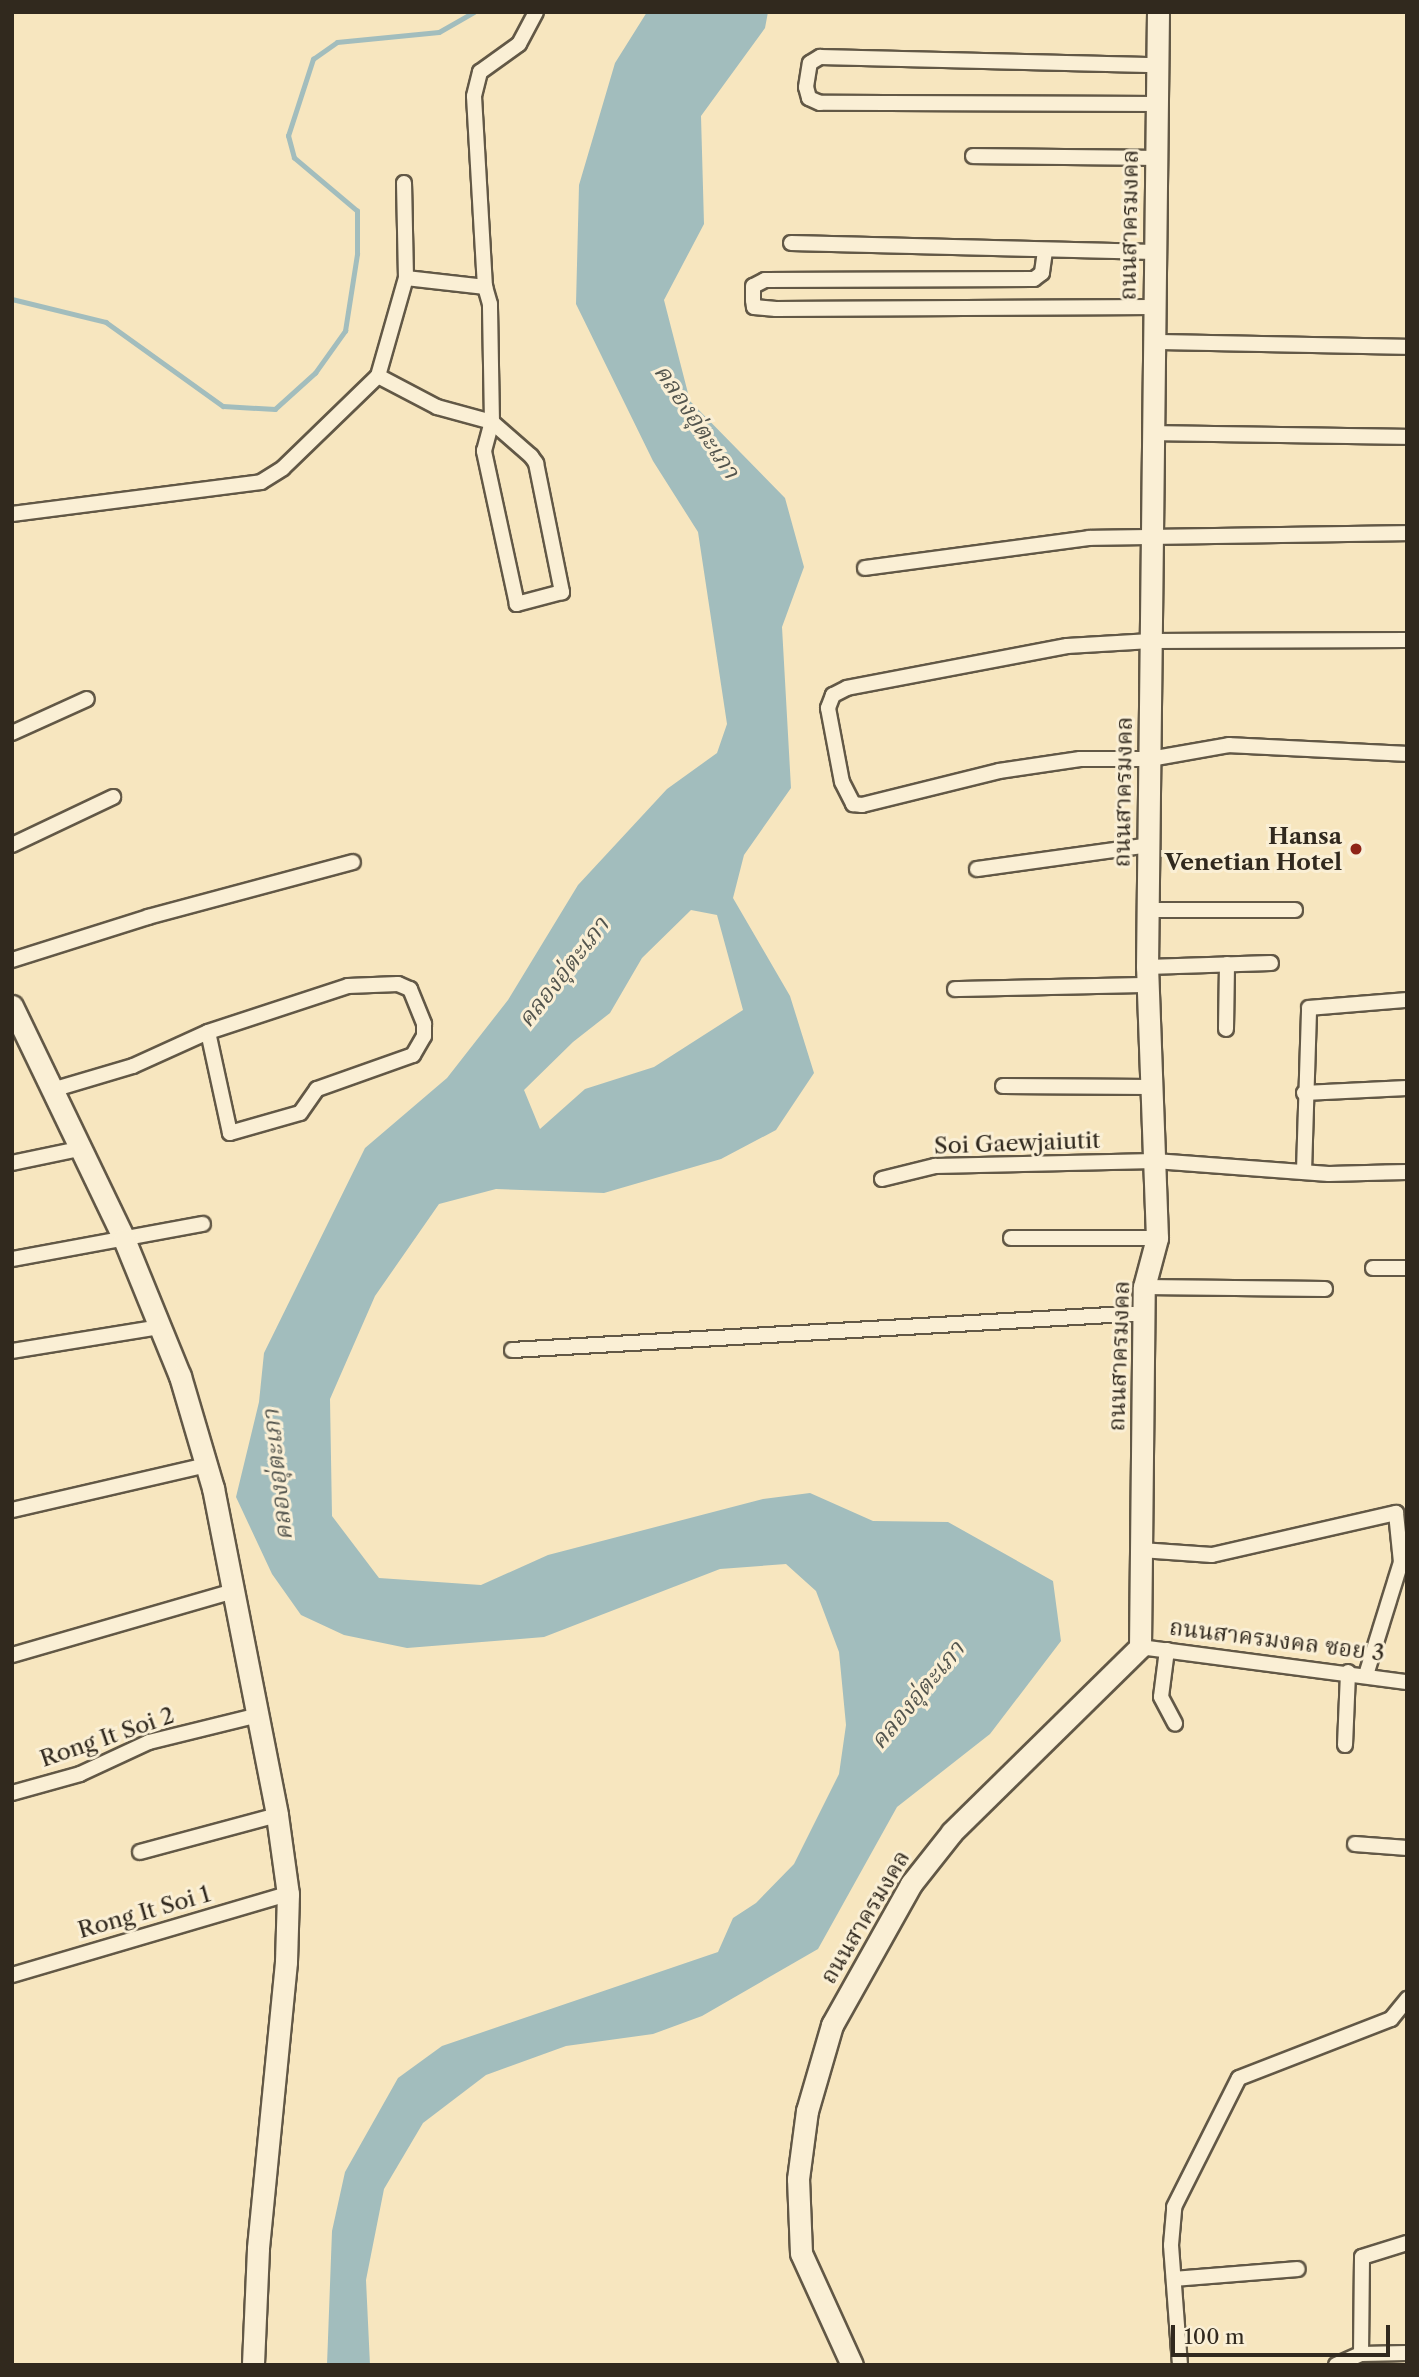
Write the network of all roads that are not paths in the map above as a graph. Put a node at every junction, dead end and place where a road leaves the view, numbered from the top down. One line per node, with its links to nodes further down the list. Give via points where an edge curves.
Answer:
1 (536, 12): 12 (street, via 519,44 480,72 474,96)
2 (1158, 12): 3 (street, ถนนสาครมงคล)
3 (1158, 65): 4 (street, ถนนสาครมงคล); 4 (street, via 820,57 810,62 806,87 810,98 820,103)
4 (1158, 104): 6 (street, ถนนสาครมงคล)
5 (973, 156): 6 (street)
6 (1156, 158): 10 (street, ถนนสาครมงคล)
7 (404, 183): 11 (street)
8 (790, 243): 9 (street)
9 (1045, 251): 10 (street); 13 (street, via 1042,272 1034,279 765,280 753,286 752,300 754,307 776,309)
10 (1155, 252): 13 (street, ถนนสาครมงคล)
11 (406, 278): 12 (street); 16 (street)
12 (485, 287): 17 (street, via 490,304)
13 (1154, 307): 14 (street, ถนนสาครมงคล)
14 (1154, 342): 15 (street); 18 (street, ถนนสาครมงคล)
15 (1407, 347)
16 (378, 376): 17 (street, via 437,407); 20 (street, via 284,468 261,482)
17 (492, 422): 17 (street, via 536,463 562,592 517,604 485,469)
18 (1154, 433): 19 (street); 22 (street, ถนนสาครมงคล)
19 (1407, 437)
20 (12, 514)
21 (1407, 534): 22 (street, via 1306,538)
22 (1152, 535): 23 (street, via 1089,538); 24 (street, ถนนสาครมงคล)
23 (865, 568)
24 (1151, 640): 25 (street); 29 (street, ถนนสาครมงคล); 29 (street, via 1067,646 847,688 833,695 828,708 842,782 853,804 999,771 1080,759)
25 (1407, 640)
26 (88, 699): 27 (street)
27 (12, 733)
28 (1407, 754): 29 (street, via 1229,746)
29 (1150, 759): 32 (street, ถนนสาครมงคล)
30 (113, 797): 31 (street)
31 (12, 845)
32 (1149, 845): 34 (street); 35 (street, ถนนสาครมงคล)
33 (353, 862): 37 (street, via 148,917)
34 (977, 869)
35 (1148, 909): 36 (street); 40 (street, ถนนสาครมงคล)
36 (1295, 910)
37 (12, 960)
38 (1271, 963): 39 (street)
39 (1227, 964): 40 (street); 44 (street)
40 (1147, 976): 41 (street); 47 (street, ถนนสาครมงคล)
41 (955, 989)
42 (1407, 1000): 50 (street, via 1309,1008)
43 (12, 1006): 49 (street)
44 (1226, 1030)
45 (208, 1032): 45 (street, via 368,983 410,989 424,1024 424,1036 413,1055 317,1089 300,1113 229,1133); 49 (street, via 133,1066)
46 (1003, 1086): 47 (street)
47 (1150, 1087): 52 (street, ถนนสาครมงคล)
48 (1407, 1088): 50 (street)
49 (52, 1090): 51 (street)
50 (1304, 1093): 54 (street)
51 (79, 1149): 53 (street); 60 (street)
52 (1155, 1161): 54 (street, Soi Gaewjaiutit); 56 (street, Soi Gaewjaiutit, via 936,1166); 59 (street, ถนนสาครมงคล)
53 (12, 1163)
54 (1304, 1171): 55 (street, Soi Gaewjaiutit)
55 (1405, 1172)
56 (882, 1179)
57 (203, 1224): 60 (street)
58 (1011, 1237): 59 (street)
59 (1157, 1238): 64 (street, ถนนสาครมงคล)
60 (124, 1239): 61 (street); 67 (street)
61 (12, 1259)
62 (1373, 1268): 63 (street)
63 (1407, 1268)
64 (1144, 1287): 65 (street); 66 (street, ถนนสาครมงคล)
65 (1325, 1289)
66 (1143, 1313): 68 (street); 72 (street, ถนนสาครมงคล)
67 (160, 1327): 69 (street); 70 (street)
68 (512, 1350)
69 (12, 1351)
70 (207, 1465): 71 (street); 74 (street)
71 (12, 1510)
72 (1141, 1549): 73 (street, via 1212,1555 1396,1513); 75 (street, ถนนสาครมงคล)
73 (1404, 1562): 79 (street)
74 (234, 1591): 77 (street); 81 (street)
75 (1140, 1647): 76 (street, ถนนสาครมงคล ซอย 3); 98 (street, ถนนสาครมงคล, via 952,1832 911,1884 832,2025 807,2111 798,2179 801,2253)
76 (1167, 1650): 78 (street, ถนนสาครมงคล ซอย 3); 82 (street, via 1161,1697)
77 (12, 1655)
78 (1348, 1672): 79 (street, ถนนสาครมงคล ซอย 3); 83 (street)
79 (1366, 1675): 80 (street, ถนนสาครมงคล ซอย 3)
80 (1407, 1682)
81 (259, 1715): 84 (street, Rong It Soi 2, via 149,1742 80,1774); 85 (street)
82 (1175, 1723)
83 (1345, 1745)
84 (12, 1793)
85 (277, 1815): 88 (street); 89 (street)
86 (1355, 1844): 87 (street)
87 (1407, 1848)
88 (140, 1852)
89 (288, 1894): 90 (street, Rong It Soi 1); 97 (street)
90 (12, 1975)
91 (1407, 1999): 94 (street, via 1391,2019 1239,2078 1174,2207)
92 (1407, 2243): 96 (street, via 1363,2257)
93 (1298, 2269): 94 (street)
94 (1174, 2279): 99 (street)
95 (1407, 2353): 96 (street)
96 (1361, 2354): 100 (street)
97 (253, 2365)
98 (852, 2365)
99 (1180, 2365)
100 (1336, 2365)

